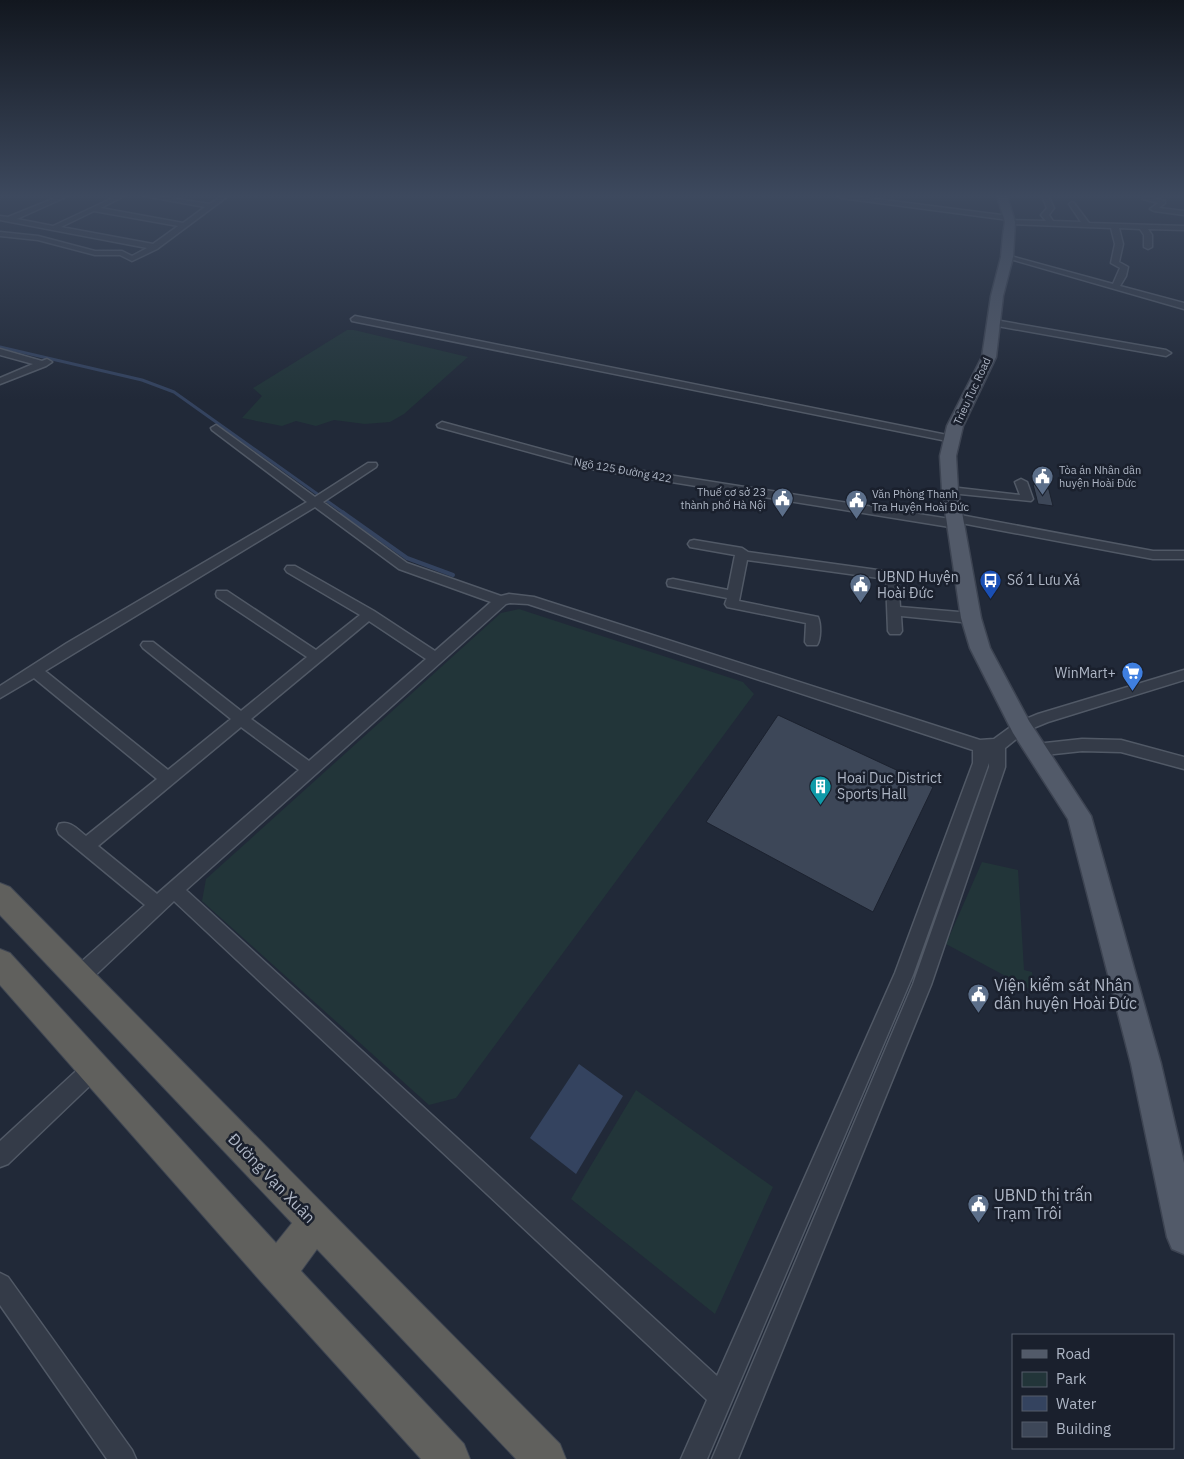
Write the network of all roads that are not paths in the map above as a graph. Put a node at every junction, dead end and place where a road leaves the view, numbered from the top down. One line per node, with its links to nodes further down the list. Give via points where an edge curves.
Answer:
1 (1005, 264): 7 (main road, Trieu Tuc Road, via 997,296)
2 (1033, 264): 4 (street)
3 (1117, 264): 4 (street, via 1124,267)
4 (1115, 287): 5 (street)
5 (1184, 306)
6 (355, 320): 13 (street)
7 (995, 324): 9 (street); 13 (main road, Trieu Tuc Road, via 989,357 955,426)
8 (0, 352): 10 (street, via 45,363)
9 (1166, 353)
10 (0, 381)
11 (442, 425): 18 (street, Ngõ 125 Đường 422, via 591,466)
12 (216, 428): 17 (street)
13 (952, 439): 16 (main road, Trieu Tuc Road, via 948,456)
14 (372, 465): 17 (street)
15 (1021, 482): 16 (street, via 1027,499)
16 (950, 490): 18 (main road, Trieu Tuc Road)
17 (315, 502): 26 (street, via 403,566); 35 (street)
18 (956, 521): 21 (street, Ngõ 125 Đường 422, via 1153,554); 29 (main road, Trieu Tuc Road)
19 (694, 544): 20 (street, via 742,552)
20 (742, 555): 25 (street); 27 (street, via 892,576)
21 (1184, 555)
22 (291, 569): 28 (street)
23 (673, 583): 25 (street)
24 (222, 594): 33 (street)
25 (734, 594): 31 (street, via 732,604 813,620)
26 (501, 601): 34 (street); 40 (street, via 509,598 529,600)
27 (894, 611): 29 (street); 30 (street)
28 (369, 614): 33 (street); 34 (street)
29 (970, 618): 39 (main road, Trieu Tuc Road, via 980,648)
30 (894, 631)
31 (812, 642)
32 (148, 645): 38 (street)
33 (316, 657): 38 (street)
34 (436, 659): 43 (street)
35 (35, 671): 37 (street); 44 (street)
36 (1184, 675): 39 (street)
37 (0, 693)
38 (240, 719): 43 (street); 44 (street)
39 (1021, 727): 40 (street); 41 (main road, Trieu Tuc Road)
40 (989, 746): 57 (street, via 904,975); 62 (street, via 997,767 922,985)
41 (1036, 750): 42 (street, via 1082,745 1122,746); 54 (main road, Trieu Tuc Road, via 1080,816 1146,1064)
42 (1184, 763)
43 (310, 770): 48 (street)
44 (168, 779): 46 (street)
45 (65, 828): 46 (street)
46 (87, 845): 48 (street)
47 (0, 896): 50 (highway, Đường Vạn Xuân)
48 (166, 898): 50 (street); 57 (street)
49 (0, 963): 51 (highway)
50 (78, 978): 53 (highway, Đường Vạn Xuân)
51 (94, 1068): 52 (street); 55 (highway)
52 (0, 1156)
53 (315, 1222): 55 (highway); 60 (highway, Đường Vạn Xuân)
54 (1184, 1237)
55 (277, 1272): 59 (highway)
56 (0, 1285): 58 (street)
57 (721, 1396): 61 (street)
58 (123, 1459)
59 (449, 1459)
60 (545, 1459)
61 (694, 1459)
62 (725, 1459)

